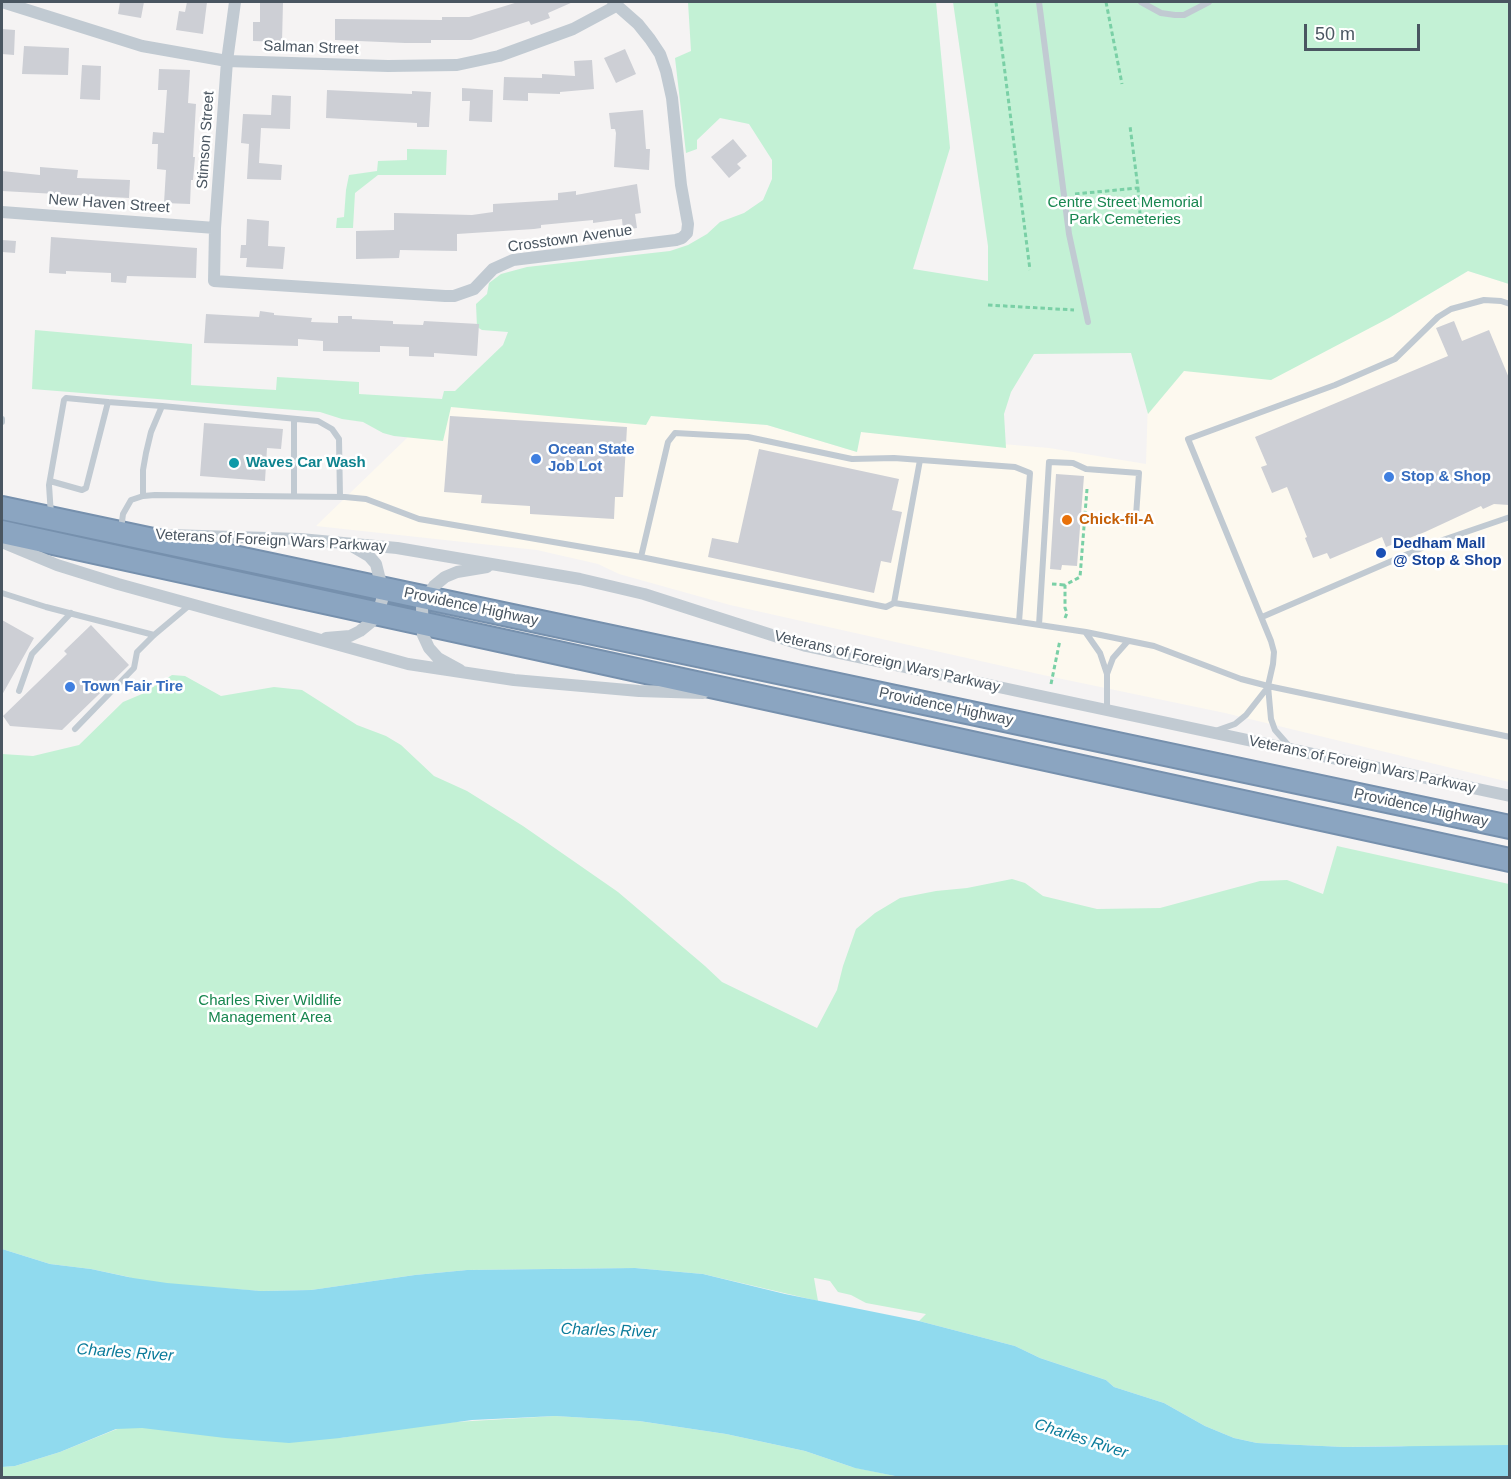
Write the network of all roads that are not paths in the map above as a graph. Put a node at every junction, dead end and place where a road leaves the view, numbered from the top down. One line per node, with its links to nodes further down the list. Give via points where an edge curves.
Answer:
1 (2, 2): 7 (street, Salman Street, via 142,46)
2 (235, 2): 7 (street, Stimson Street)
3 (1040, 2): 12 (lane, via 1069,234)
4 (1142, 2): 5 (lane, via 1161,13 1175,15)
5 (1209, 2)
6 (615, 4): 7 (street, Salman Street, via 573,29 533,45 457,65); 10 (street, Crosstown Avenue, via 650,39 666,71 688,224 687,234 682,238 513,260 494,269 474,289 454,296)
7 (227, 61): 9 (street, Stimson Street)
8 (2, 212): 9 (street, New Haven Street)
9 (214, 228): 10 (street, Stimson Street)
10 (214, 281)
11 (1509, 304): 38 (lane, via 1484,300 1451,309 1395,359 1335,386 1188,439)
12 (1088, 322)
13 (108, 402): 14 (lane); 17 (lane, via 88,486 82,490); 17 (lane, via 64,400)
14 (162, 406): 15 (lane); 18 (lane, via 146,453)
15 (294, 419): 19 (lane); 20 (lane, via 318,421 332,429 339,439)
16 (920, 460): 29 (lane, via 852,459 748,437 675,433 668,442); 34 (lane); 40 (lane, via 1015,467 1030,473)
17 (50, 481): 24 (lane)
18 (143, 496): 19 (lane); 26 (lane, via 131,500 123,514)
19 (294, 496): 20 (lane)
20 (340, 497): 29 (lane, via 366,499 419,519)
21 (2, 508): 24 (highway, Veterans of Foreign Wars Parkway)
22 (1136, 516): 41 (lane, via 1139,473 1049,462)
23 (1509, 517): 38 (lane, via 1431,544)
24 (51, 519): 26 (highway, Veterans of Foreign Wars Parkway)
25 (2, 532): 37 (highway, Veterans of Foreign Wars Parkway)
26 (121, 533): 28 (street, Veterans of Foreign Wars Parkway); 31 (highway, Veterans of Foreign Wars Parkway)
27 (2, 542): 35 (street, via 84,574)
28 (332, 542): 30 (street, Veterans of Foreign Wars Parkway); 31 (street, via 352,546 369,556 376,564)
29 (641, 557): 34 (lane, via 874,605 886,607)
30 (506, 566): 33 (street, via 457,572 445,577); 51 (street, Veterans of Foreign Wars Parkway, via 617,586 806,646)
31 (382, 588): 33 (highway, Providence Highway); 37 (street)
32 (2, 593): 36 (lane)
33 (426, 597): 39 (street); 57 (highway, Providence Highway)
34 (894, 603): 40 (lane)
35 (192, 604): 43 (lane); 44 (street)
36 (71, 613): 43 (lane); 49 (lane, via 32,654)
37 (378, 613): 39 (highway, Veterans of Foreign Wars Parkway); 44 (street, via 350,636)
38 (1262, 617): 48 (lane, via 1274,652)
39 (422, 622): 47 (street, via 426,642 438,658); 50 (highway, Providence Highway)
40 (1019, 622): 41 (lane)
41 (1039, 625): 42 (lane)
42 (1086, 632): 45 (lane); 46 (lane, via 1100,652)
43 (154, 635): 52 (lane, via 137,652 134,668)
44 (310, 637): 47 (street, via 408,664)
45 (1128, 641): 46 (lane, via 1113,658); 48 (lane, via 1162,648)
46 (1107, 674): 51 (lane)
47 (472, 675): 50 (street, via 639,691)
48 (1268, 686): 53 (lane, via 1246,715); 54 (lane); 55 (lane, via 1271,719)
49 (19, 691)
50 (755, 695): 58 (highway, Providence Highway)
51 (1107, 710): 53 (street, Veterans of Foreign Wars Parkway)
52 (75, 729)
53 (1211, 733): 55 (street, Veterans of Foreign Wars Parkway)
54 (1509, 737)
55 (1292, 750): 56 (street, Veterans of Foreign Wars Parkway)
56 (1509, 796)
57 (1509, 827)
58 (1509, 860)

